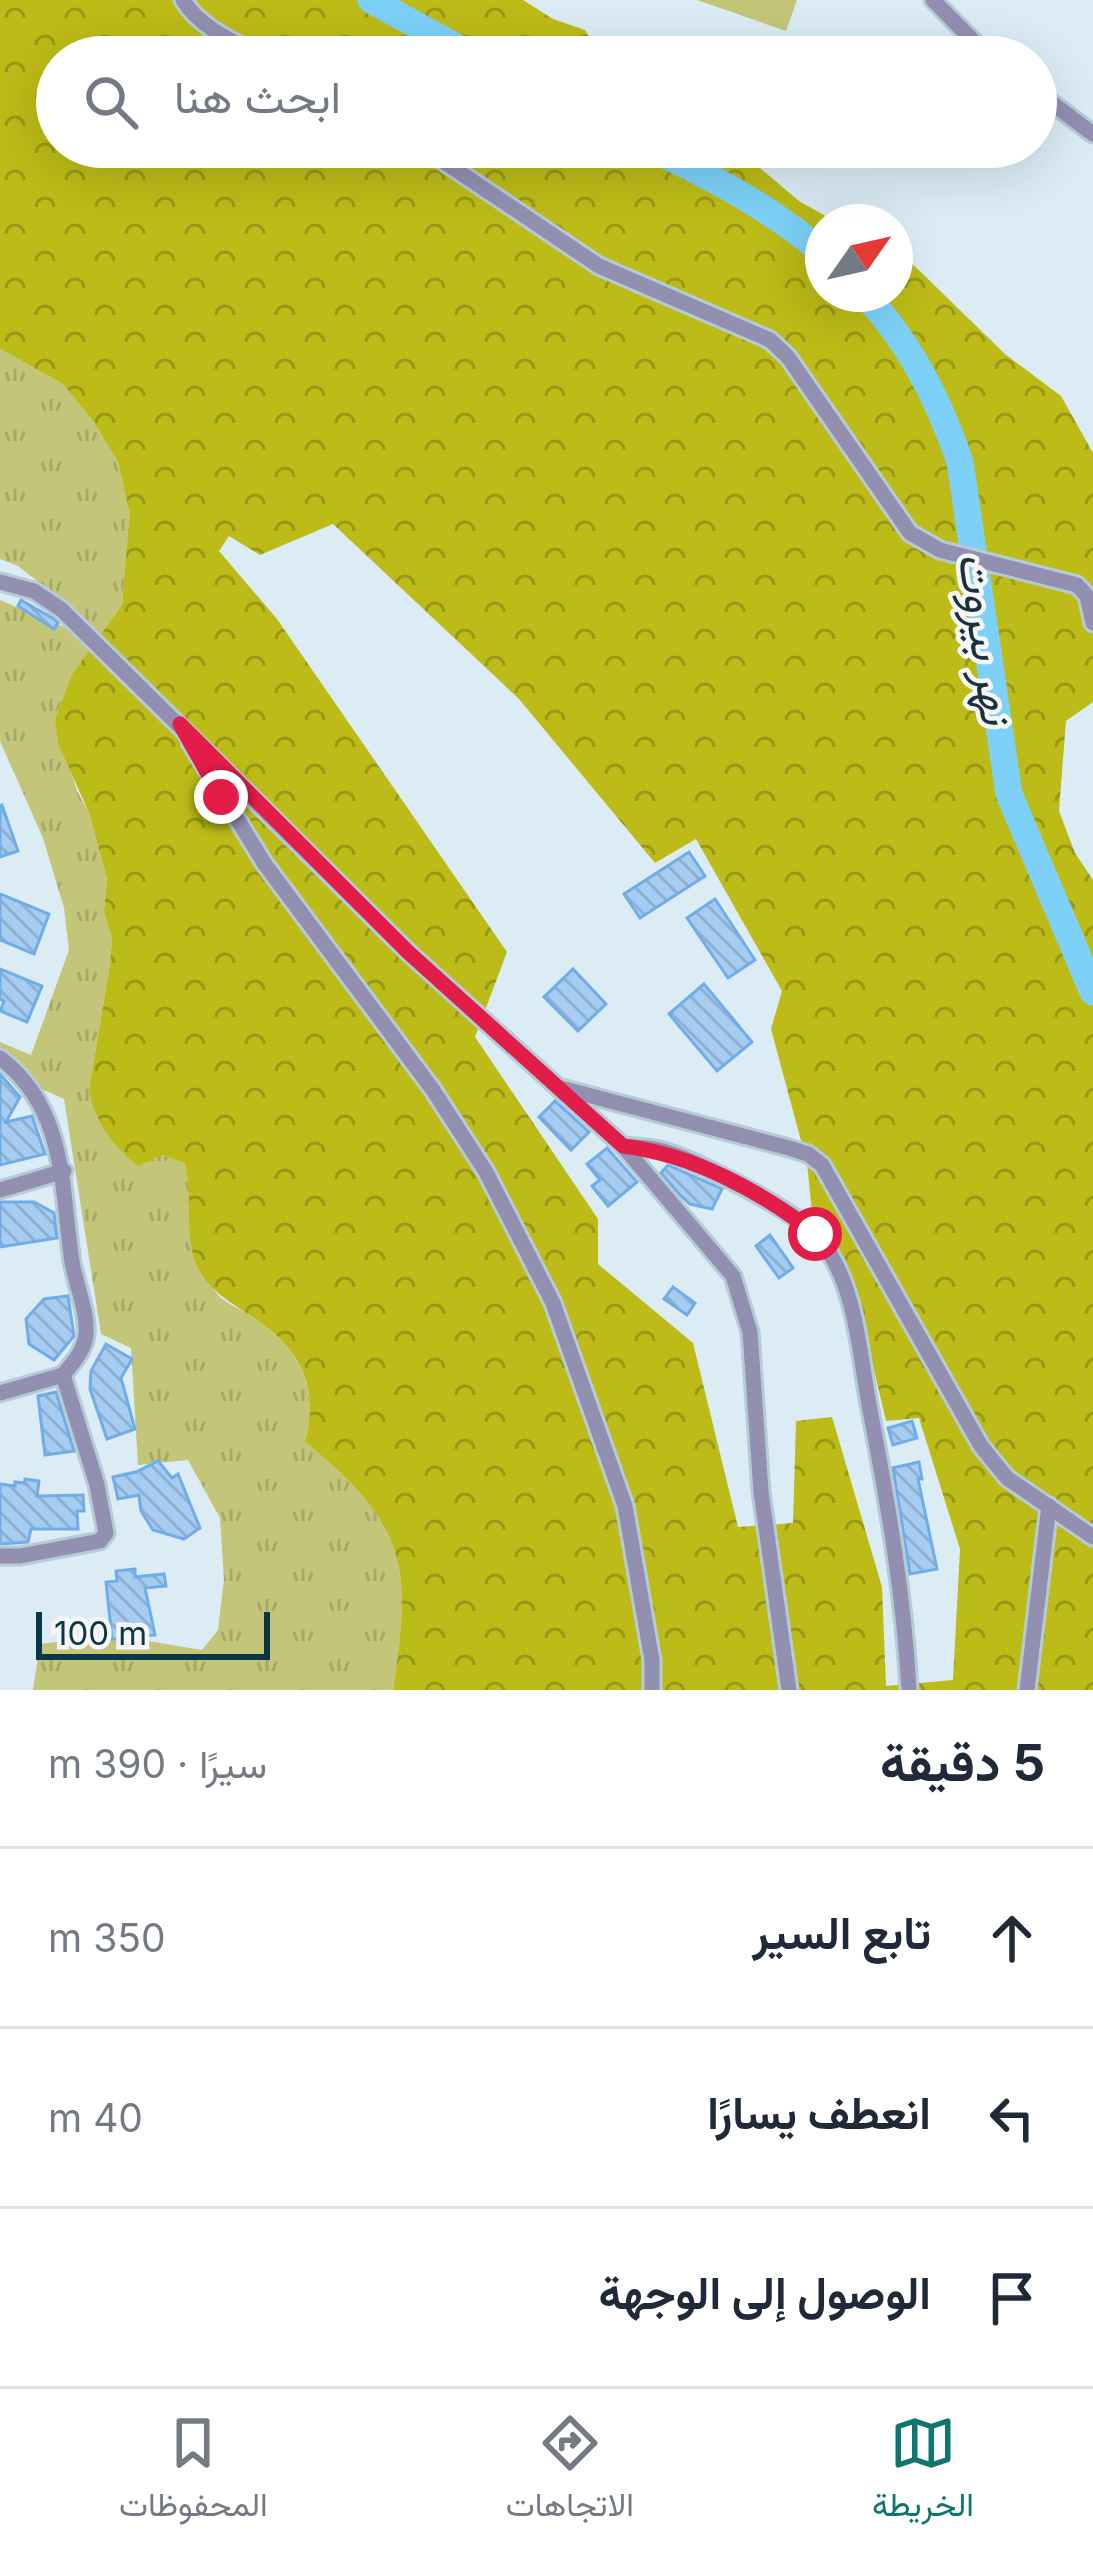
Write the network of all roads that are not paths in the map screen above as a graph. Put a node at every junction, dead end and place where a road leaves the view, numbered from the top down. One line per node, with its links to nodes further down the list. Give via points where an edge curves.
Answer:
1 (183, 0): 3 (street)
2 (932, 0): 4 (street)
3 (226, 36)
4 (967, 36)
5 (1057, 107): 6 (street)
6 (1093, 134)
7 (453, 168): 9 (street, via 599,266 770,340 910,532 940,550 1077,585)
8 (0, 582): 10 (street, via 62,610)
9 (1093, 623)
10 (180, 724): 12 (street, via 408,952); 21 (street, via 264,862 486,1172 553,1304 625,1506)
11 (0, 1058): 14 (street, via 36,1097)
12 (558, 1087): 13 (street); 18 (street, via 790,1148 822,1165 981,1446 1007,1478)
13 (623, 1146): 22 (street, via 726,1264 740,1291); 23 (street, via 661,1150 790,1213 832,1257 851,1307 895,1539)
14 (64, 1171): 15 (street); 16 (street, via 86,1329)
15 (0, 1190)
16 (63, 1375): 17 (street); 20 (street, via 106,1533 100,1541)
17 (0, 1393)
18 (1048, 1506): 19 (street); 24 (street)
19 (1093, 1537)
20 (0, 1556)
21 (652, 1690)
22 (789, 1690)
23 (910, 1690)
24 (1028, 1690)

